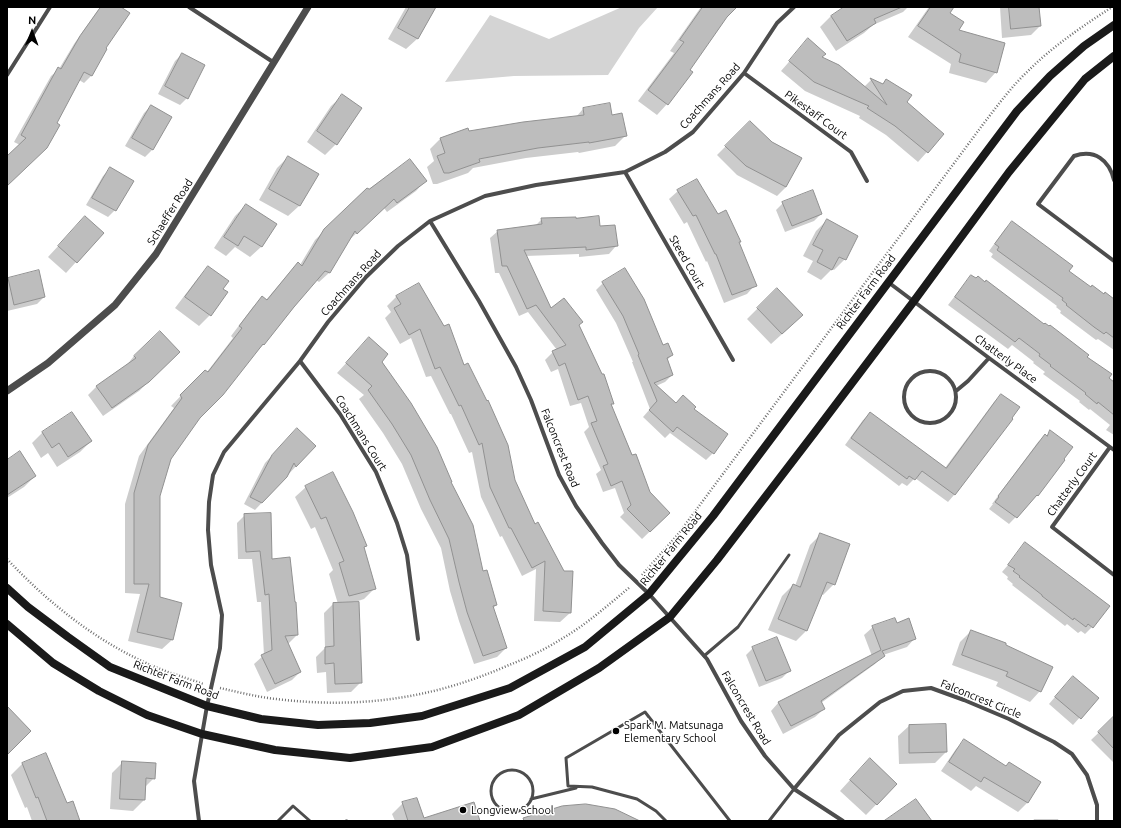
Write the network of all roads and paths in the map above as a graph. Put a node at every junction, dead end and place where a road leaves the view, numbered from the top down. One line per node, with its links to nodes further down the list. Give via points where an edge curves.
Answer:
1 (50, 7): 10 (street)
2 (188, 7): 8 (street)
3 (308, 7): 8 (street, Schaeffer Road)
4 (794, 7): 9 (street, Coachmans Road, via 777,23)
5 (1112, 7): 28 (path, via 1084,25 1028,71 1003,100 679,533)
6 (1114, 25): 16 (main road, Richter Farm Road, via 1084,46 1050,76 1018,111)
7 (1114, 56): 17 (main road, via 1085,79 1013,166)
8 (274, 62): 21 (street, Schaeffer Road, via 156,254 115,305 48,363)
9 (744, 73): 11 (street, Coachmans Road, via 693,132 665,152); 13 (street, Pikestaff Court, via 851,152)
10 (7, 75)
11 (625, 172): 14 (street, Coachmans Road, via 536,185 486,196); 19 (street, Steed Court)
12 (1114, 180): 15 (street, via 1107,163 1090,154 1080,154 1074,156 1038,204)
13 (867, 181)
14 (430, 221): 20 (street, Coachmans Road, via 398,246 366,277 328,322); 28 (street, Falconcrest Road, via 516,367 559,475 576,506 619,565)
15 (1114, 261)
16 (888, 282): 17 (street, Chatterly Place); 30 (main road, Richter Farm Road, via 713,516)
17 (914, 302): 18 (street, Chatterly Place); 31 (main road, via 717,560)
18 (989, 358): 22 (street); 23 (street, Chatterly Place)
19 (733, 360)
20 (300, 361): 33 (street, Coachmans Court, via 340,414 376,472 407,555); 35 (street, Coachmans Road, via 224,452 213,475 208,530 211,565 222,614 220,648)
21 (7, 391)
22 (956, 391): 22 (street, via 944,375 924,371 908,383 904,392 904,402 908,412 916,419 936,422 952,411)
23 (1110, 447): 24 (street, Chatterly Place); 27 (street, Chatterly Court, via 1052,527)
24 (1114, 450)
25 (789, 555): 34 (lane, via 738,627)
26 (7, 559): 35 (path, via 57,607 92,632 161,668)
27 (1114, 575)
28 (636, 582): 30 (street, Falconcrest Road); 35 (path, via 563,639 527,658 448,688 411,697 365,703 321,703 275,699)
29 (7, 588): 36 (main road, Richter Farm Road, via 68,638 110,667)
30 (649, 594): 31 (street, Falconcrest Road); 36 (main road, Richter Farm Road, via 585,646 510,688 422,716 370,723 318,725 261,719)
31 (670, 617): 34 (street, Falconcrest Road); 37 (main road, via 599,668 519,715 432,747 350,758 275,750)
32 (7, 624): 37 (main road, via 53,663 99,691 147,715)
33 (418, 639)
34 (704, 656): 39 (street, Falconcrest Road, via 741,721 765,756)
35 (212, 686): 36 (street, Coachmans Road)
36 (208, 706): 37 (street, Coachmans Road)
37 (202, 734): 41 (street, Coachmans Road, via 194,781)
38 (581, 786): 40 (lane); 44 (lane, via 638,799); 45 (lane, via 568,786 566,758 644,712)
39 (794, 789): 46 (lane); 47 (street, Falconcrest Road); 48 (street, Falconcrest Circle, via 839,735 880,702 903,691 931,688 1009,719 1072,754 1087,775 1097,805)
40 (531, 800): 40 (lane, via 525,808 518,811 504,811 498,807 491,795 493,781 503,772 510,770 523,773 532,783)
41 (199, 821)
42 (278, 821): 43 (lane, via 293,806)
43 (310, 821)
44 (666, 821)
45 (730, 821)
46 (769, 821)
47 (843, 821)
48 (1097, 821)

